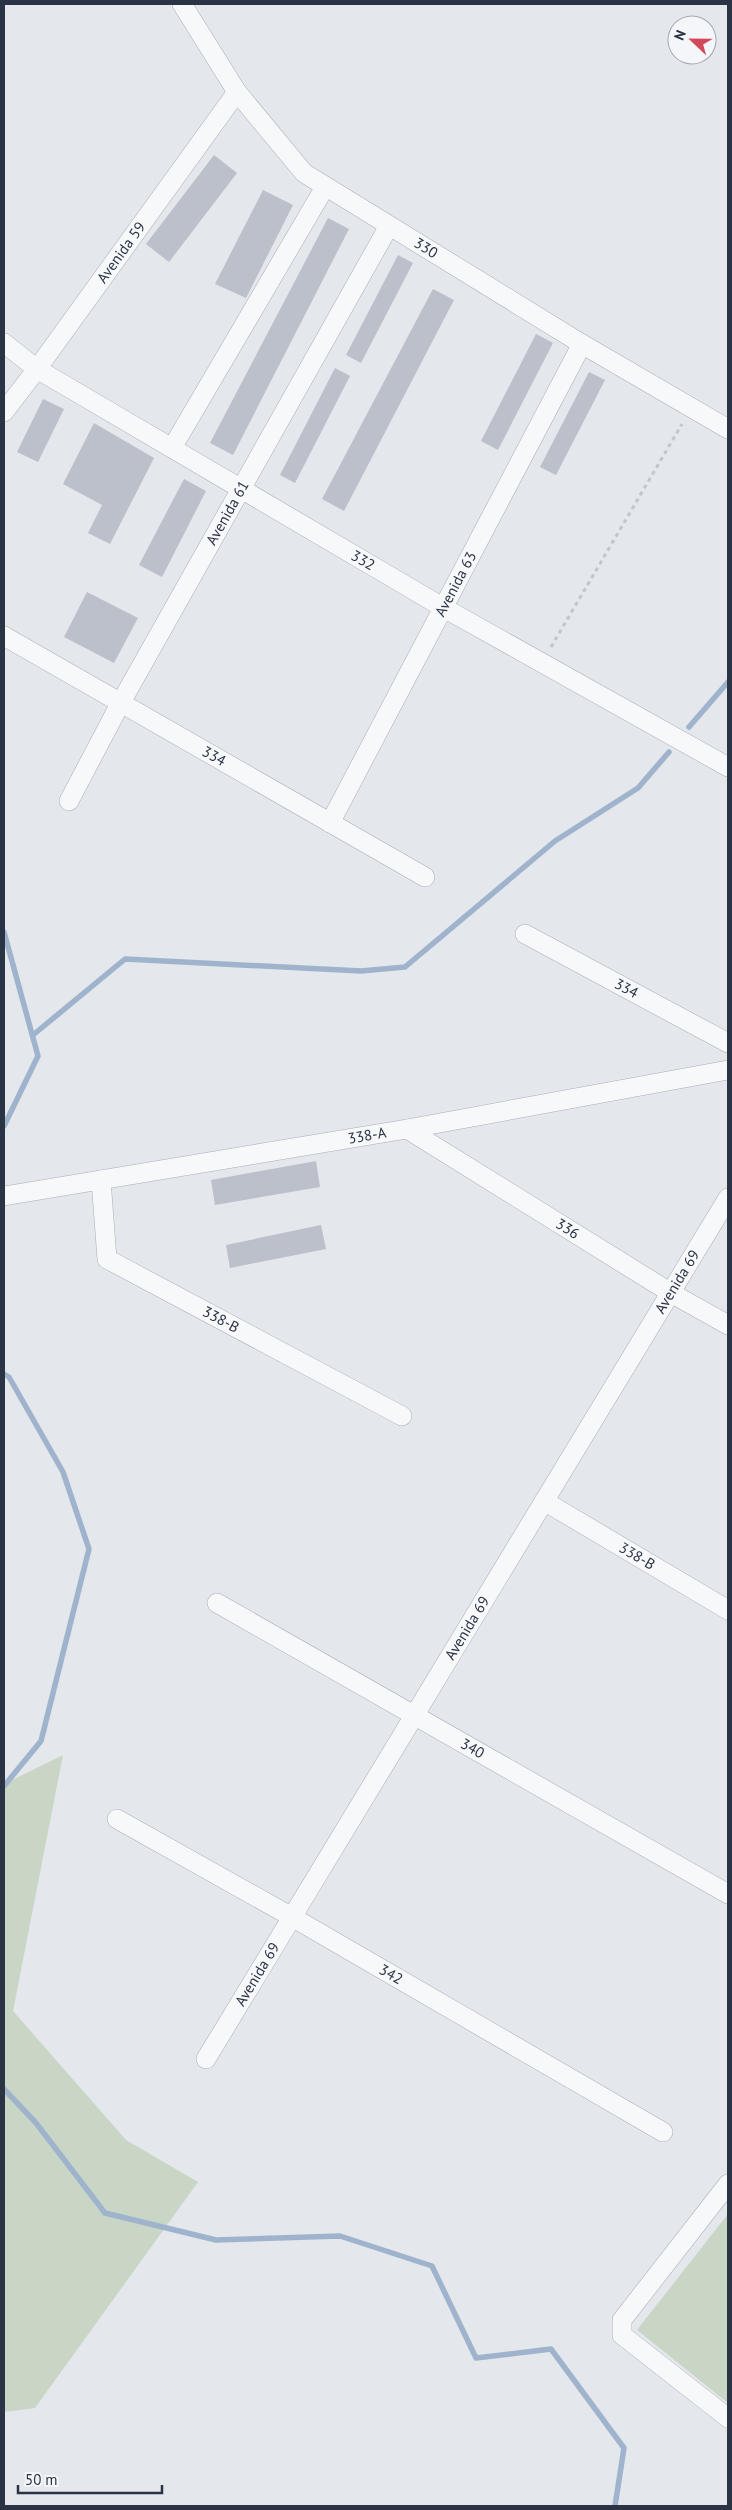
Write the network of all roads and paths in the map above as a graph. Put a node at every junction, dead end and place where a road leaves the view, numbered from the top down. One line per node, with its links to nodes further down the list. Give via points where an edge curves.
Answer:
1 (182, 4): 2 (street, 330)
2 (237, 92): 3 (street, 330, via 304,173); 7 (street, Avenida 59)
3 (325, 187): 4 (street, 330); 11 (street)
4 (389, 226): 6 (street, 330); 12 (street, Avenida 61)
5 (4, 343): 7 (street, 332)
6 (582, 344): 8 (street, 330); 13 (street, Avenida 63)
7 (37, 369): 9 (street, Avenida 59); 11 (street, 332)
8 (692, 408): 10 (street, 330); 15 (path)
9 (4, 412)
10 (728, 429)
11 (172, 448): 12 (street, 332)
12 (240, 488): 13 (street, 332); 16 (street, Avenida 61)
13 (444, 608): 15 (street, 332); 19 (street, Avenida 63)
14 (4, 636): 16 (street, 334)
15 (542, 663): 17 (street, 332)
16 (120, 704): 18 (street, Avenida 61); 19 (street, 334)
17 (728, 767)
18 (69, 801)
19 (330, 823): 20 (street, 334)
20 (425, 877)
21 (525, 934): 22 (street, 334)
22 (728, 1043)
23 (728, 1070): 24 (street, 338-A)
24 (407, 1130): 25 (street, 338-A); 28 (street, 336)
25 (101, 1180): 26 (street, 338-A); 30 (street, 338-B, via 107,1258)
26 (4, 1196)
27 (728, 1198): 28 (street, Avenida 69)
28 (671, 1293): 29 (street, 336); 31 (street, Avenida 69)
29 (728, 1325)
30 (402, 1416)
31 (544, 1501): 33 (street, 338-B); 34 (street, Avenida 69)
32 (217, 1603): 34 (street, 340)
33 (728, 1610)
34 (415, 1714): 36 (street, 340); 37 (street, Avenida 69)
35 (117, 1819): 37 (street, 342)
36 (728, 1894)
37 (292, 1917): 38 (street, Avenida 69); 39 (street, 342)
38 (206, 2059)
39 (663, 2132)
40 (728, 2184): 41 (street, via 622,2320 622,2335)
41 (728, 2418)

